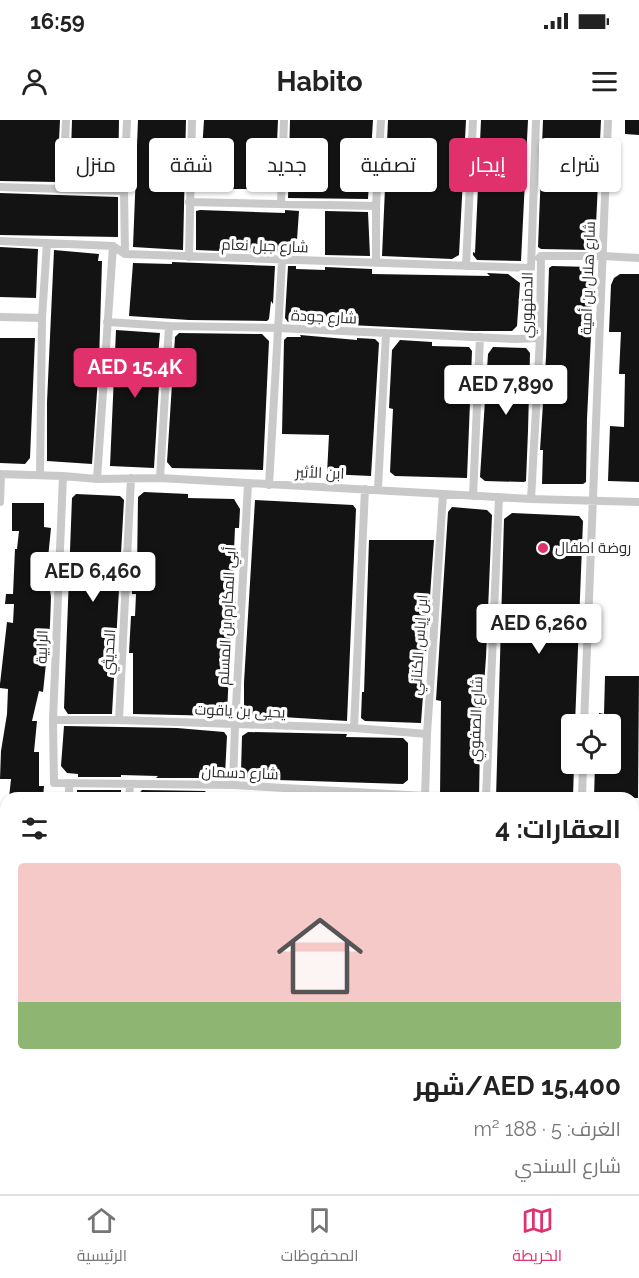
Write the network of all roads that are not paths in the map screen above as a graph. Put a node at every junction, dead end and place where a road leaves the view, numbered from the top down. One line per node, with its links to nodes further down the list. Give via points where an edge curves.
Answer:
1 (66, 120): 9 (street)
2 (128, 120): 10 (street)
3 (192, 120): 14 (street)
4 (284, 120): 15 (street)
5 (381, 120): 16 (street)
6 (473, 120): 27 (street)
7 (536, 120): 28 (street)
8 (608, 120): 22 (street, شارع هلال بن أمية)
9 (65, 138)
10 (127, 138)
11 (0, 187): 12 (street)
12 (55, 189)
13 (124, 192): 20 (street)
14 (189, 201): 15 (street); 23 (street)
15 (281, 204): 16 (street)
16 (376, 206): 26 (street)
17 (0, 241): 18 (street)
18 (47, 243): 19 (street); 30 (street)
19 (113, 246): 20 (street); 31 (street)
20 (125, 254): 23 (street, شارع جبل نعام)
21 (542, 256): 22 (street); 28 (street); 36 (street, الدمنهوري)
22 (603, 256): 24 (street); 51 (street, شارع هلال بن أمية)
23 (189, 257): 25 (street, شارع جبل نعام)
24 (639, 258)
25 (282, 261): 26 (street, شارع جبل نعام); 33 (street)
26 (376, 264): 27 (street, شارع جبل نعام)
27 (466, 266): 28 (street, شارع جبل نعام)
28 (531, 268)
29 (0, 317): 30 (street)
30 (42, 318): 38 (street)
31 (107, 322): 32 (street, شارع جودة); 42 (street)
32 (169, 326): 33 (street, شارع جودة); 41 (street)
33 (278, 328): 34 (street, شارع جودة); 44 (street)
34 (386, 333): 35 (street, شارع جودة); 46 (street)
35 (480, 338): 36 (street, شارع جودة); 48 (street)
36 (540, 338): 50 (street, الدمنهوري)
37 (0, 474): 38 (street, ابن الأثير); 52 (street)
38 (40, 475): 39 (street, ابن الأثير)
39 (63, 476): 42 (street, ابن الأثير); 55 (street, الرابية)
40 (131, 478): 41 (street, ابن الأثير); 42 (street, ابن الأثير); 56 (street, الحديثي)
41 (160, 478): 43 (street, ابن الأثير)
42 (98, 479)
43 (248, 484): 44 (street, ابن الأثير); 57 (street, أبي المكارم بن المسلم)
44 (269, 484): 45 (street, ابن الأثير)
45 (365, 489): 46 (street, ابن الأثير); 58 (street)
46 (378, 489): 47 (street, ابن الأثير)
47 (443, 494): 48 (street, ابن الأثير); 59 (street, ابن إياس الكناني)
48 (473, 496): 49 (street, ابن الأثير)
49 (499, 497): 50 (street, ابن الأثير); 69 (street, شارع الصفوي)
50 (531, 499): 51 (street, ابن الأثير)
51 (592, 501): 53 (street, ابن الأثير); 54 (street, شارع هلال بن أمية)
52 (0, 502)
53 (639, 502)
54 (584, 714)
55 (53, 720): 56 (street, يحيى بن ياقوت); 61 (street, الرابية)
56 (119, 720): 57 (street, يحيى بن ياقوت)
57 (235, 725): 58 (street, يحيى بن ياقوت); 64 (street, أبي المكارم بن المسلم)
58 (354, 728): 59 (street, يحيى بن ياقوت)
59 (427, 734): 68 (street, ابن إياس الكناني)
60 (583, 774): 70 (street)
61 (54, 783): 62 (street, شارع دسمان)
62 (69, 783): 63 (street, شارع دسمان); 65 (street)
63 (130, 784): 64 (street, شارع دسمان); 66 (street)
64 (233, 785): 67 (street, شارع دسمان)
65 (69, 792)
66 (129, 792)
67 (306, 792)
68 (425, 792)
69 (486, 792)
70 (582, 792)

